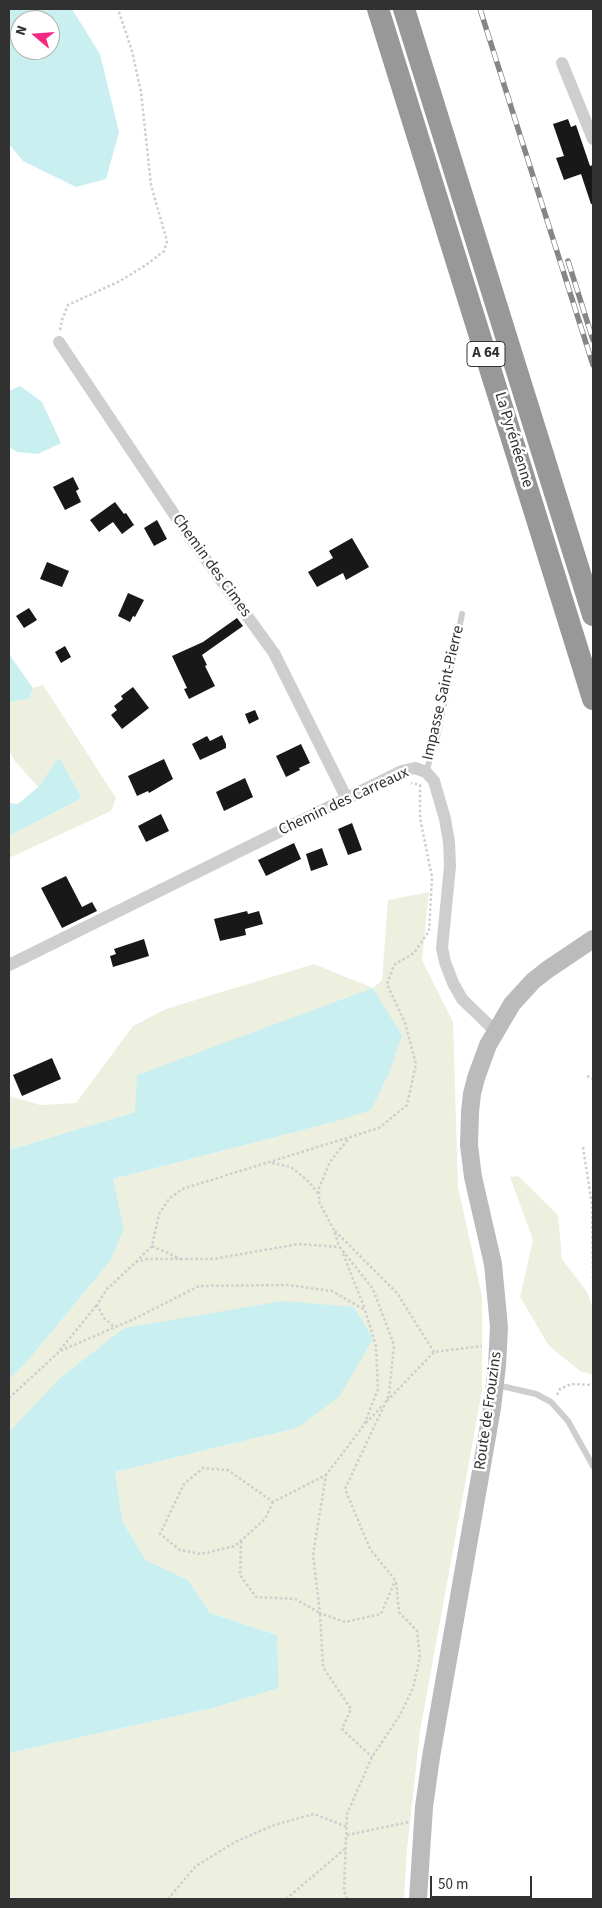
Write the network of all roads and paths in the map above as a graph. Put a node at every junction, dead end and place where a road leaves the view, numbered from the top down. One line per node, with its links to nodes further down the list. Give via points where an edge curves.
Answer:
1 (118, 9): 6 (path, via 141,92 152,185 167,241 164,251 146,265 68,305)
2 (378, 9): 9 (highway, La Pyrénéenne / A 64)
3 (404, 9): 8 (highway, La Pyrénéenne / A 64)
4 (562, 63): 5 (street)
5 (592, 135)
6 (59, 342): 12 (street, Chemin des Cimes, via 186,532 274,653)
7 (462, 614): 10 (lane, Impasse Saint-Pierre, via 438,734)
8 (593, 615)
9 (593, 699)
10 (426, 772): 12 (street, Chemin des Carreaux, via 415,768 402,771); 15 (street, Chemin des Carreaux, via 434,781 449,842 450,866 442,948 445,962 462,999)
11 (404, 782): 18 (path, via 420,785 420,818 432,877 429,931 414,953 394,965 387,984 406,1023 416,1064 407,1105 379,1128)
12 (347, 799): 14 (street, Chemin des Carreaux)
13 (593, 939): 15 (main road, Route de Frouzins, via 533,981 512,1004)
14 (9, 965)
15 (495, 1031): 31 (main road, Route de Frouzins, via 476,1078 468,1130 473,1176 493,1264)
16 (586, 1076): 17 (path)
17 (593, 1079)
18 (348, 1139): 20 (path); 21 (path, via 330,1162)
19 (583, 1147): 27 (path, via 592,1205)
20 (270, 1163): 21 (path, via 291,1167); 23 (path, via 182,1189 169,1198 159,1214)
21 (319, 1194): 22 (path, via 319,1202)
22 (334, 1230): 24 (path); 33 (path, via 397,1293)
23 (152, 1246): 25 (path); 26 (path)
24 (339, 1246): 25 (path, via 299,1244 213,1259); 29 (path); 38 (path, via 373,1289 394,1344 389,1395)
25 (183, 1260): 26 (path)
26 (136, 1262): 28 (path, via 107,1289)
27 (593, 1284)
28 (97, 1305): 30 (path, via 104,1318); 32 (path)
29 (365, 1310): 30 (path, via 332,1291 288,1285 199,1286); 39 (path, via 376,1346 378,1389)
30 (114, 1326): 32 (path)
31 (499, 1344): 33 (path); 34 (main road, Route de Frouzins)
32 (60, 1351): 36 (path)
33 (434, 1352): 38 (path)
34 (496, 1385): 37 (lane, via 536,1394); 47 (main road, Route de Frouzins, via 431,1757)
35 (593, 1385): 37 (path, via 571,1384 560,1389)
36 (9, 1398)
37 (551, 1402): 40 (lane, via 568,1421)
38 (385, 1403): 39 (path); 44 (path, via 345,1489 370,1549)
39 (364, 1425): 41 (path)
40 (593, 1466)
41 (326, 1475): 42 (path); 45 (path, via 313,1555)
42 (273, 1502): 43 (path, via 265,1519); 43 (path, via 228,1470 203,1468 184,1484 160,1534 180,1550 201,1554 235,1546)
43 (241, 1540): 45 (path, via 240,1575 256,1597 295,1598)
44 (396, 1581): 45 (path, via 381,1614 345,1622); 46 (path, via 399,1612 417,1631 420,1657 413,1688 400,1715)
45 (320, 1613): 46 (path, via 323,1668 351,1709 342,1729)
46 (372, 1757): 48 (path, via 347,1814)
47 (424, 1818): 49 (path); 54 (main road, Route de Frouzins)
48 (347, 1828): 49 (path); 51 (path, via 314,1814 274,1826 235,1842 196,1866)
49 (347, 1835): 50 (path)
50 (346, 1848): 52 (path); 53 (path, via 344,1891)
51 (168, 1899)
52 (286, 1899)
53 (347, 1899)
54 (418, 1899)

